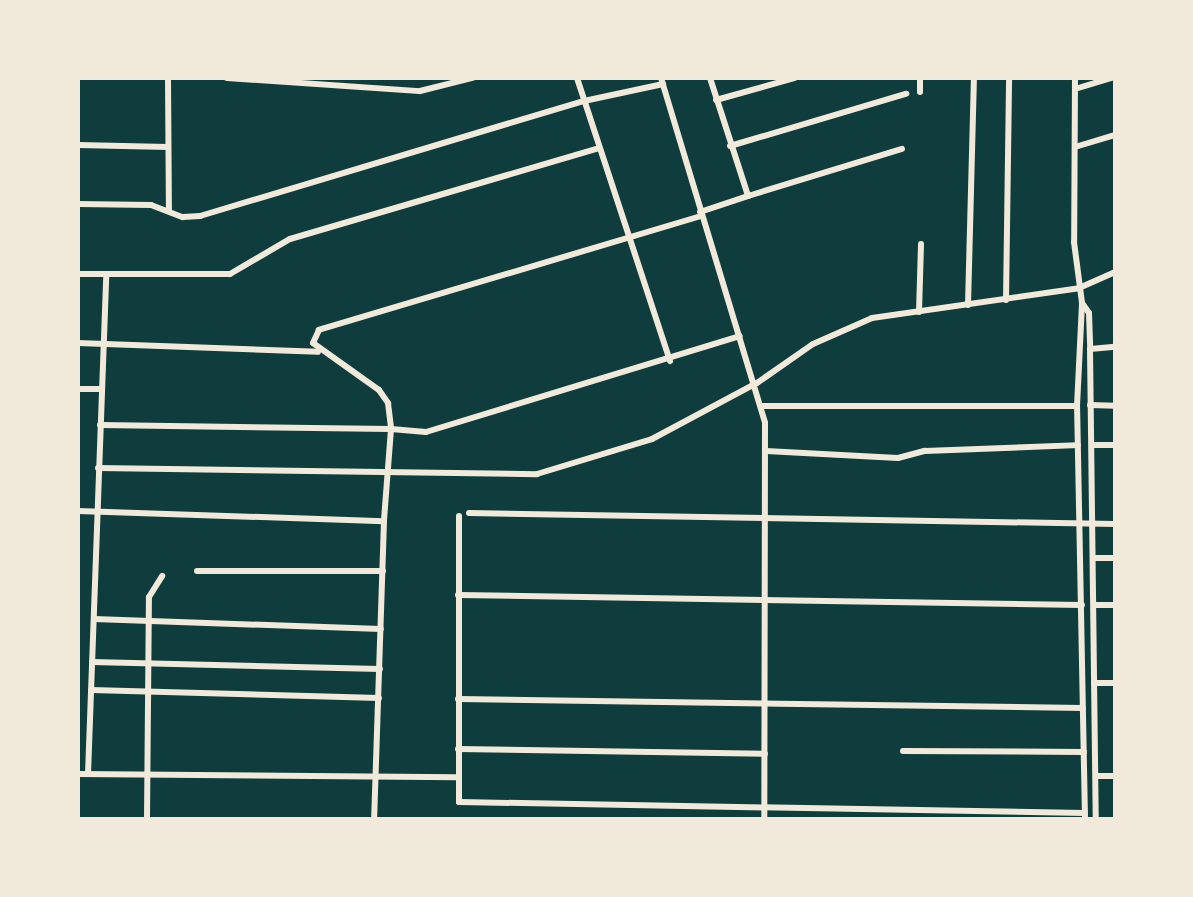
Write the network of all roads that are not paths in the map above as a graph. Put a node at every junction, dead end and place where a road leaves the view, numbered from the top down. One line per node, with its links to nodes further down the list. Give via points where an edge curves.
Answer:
1 (168, 78): 21 (street)
2 (227, 78): 3 (street, via 420,91)
3 (472, 78)
4 (577, 78): 17 (street)
5 (710, 78): 16 (street)
6 (795, 78): 16 (street)
7 (920, 78): 14 (street)
8 (974, 78): 37 (street)
9 (1009, 78): 35 (street)
10 (1075, 78): 13 (street)
11 (1112, 78): 13 (street)
12 (662, 81): 17 (street); 28 (street)
13 (1075, 89): 22 (street)
14 (920, 92)
15 (906, 94): 20 (street)
16 (716, 100): 20 (street)
17 (584, 101): 23 (street); 27 (street, via 183,217)
18 (1115, 135): 22 (street)
19 (78, 145): 21 (street)
20 (730, 146): 25 (street)
21 (168, 147): 27 (street)
22 (1075, 147): 34 (street)
23 (599, 148): 29 (street); 33 (street, via 290,239 230,274)
24 (902, 149): 25 (street)
25 (748, 196): 28 (street)
26 (78, 204): 27 (street, via 151,205)
27 (169, 211)
28 (700, 214): 29 (street); 39 (street)
29 (628, 237): 44 (street, via 319,330 313,343); 45 (street)
30 (921, 244): 38 (street)
31 (1115, 272): 34 (street)
32 (78, 274): 33 (street)
33 (106, 275): 41 (street)
34 (1079, 288): 35 (street); 36 (street)
35 (1006, 300): 37 (street)
36 (1082, 303): 43 (street, via 1089,313); 51 (street)
37 (968, 305): 38 (street)
38 (919, 312): 46 (street, via 872,318 838,331)
39 (740, 336): 45 (street); 46 (street)
40 (78, 343): 41 (street)
41 (103, 343): 44 (street); 48 (street)
42 (1115, 347): 43 (street)
43 (1090, 349): 49 (street)
44 (318, 352): 54 (street, via 379,390 388,403)
45 (670, 361): 54 (street, via 441,430)
46 (757, 383): 50 (street); 60 (street, via 652,439 563,469 510,477)
47 (78, 389): 48 (street)
48 (102, 389): 53 (street)
49 (1090, 405): 52 (street); 56 (street)
50 (762, 406): 51 (street); 58 (street)
51 (1077, 406): 55 (street)
52 (1115, 406)
53 (100, 425): 54 (street); 59 (street)
54 (391, 429): 60 (street)
55 (1078, 445): 58 (street, via 925,451 909,458); 67 (street)
56 (1092, 445): 57 (street); 68 (street)
57 (1115, 445)
58 (766, 451): 65 (street)
59 (98, 468): 60 (street); 62 (street)
60 (388, 475): 66 (street)
61 (78, 511): 62 (street)
62 (97, 511): 66 (street); 80 (street)
63 (469, 513): 65 (street)
64 (459, 516): 75 (street)
65 (766, 517): 67 (street); 76 (street)
66 (384, 521): 73 (street)
67 (1080, 524): 68 (street); 77 (street)
68 (1093, 524): 69 (street); 70 (street)
69 (1115, 524)
70 (1094, 558): 71 (street); 78 (street)
71 (1115, 558)
72 (197, 571): 73 (street)
73 (383, 571): 82 (street)
74 (162, 576): 81 (street, via 149,597)
75 (458, 595): 76 (street); 91 (street)
76 (766, 602): 77 (street); 92 (street)
77 (1082, 605): 93 (street)
78 (1094, 605): 79 (street); 86 (street)
79 (1115, 605)
80 (94, 619): 81 (street); 83 (street)
81 (149, 621): 82 (street); 84 (street)
82 (381, 629): 85 (street)
83 (92, 662): 84 (street); 88 (street)
84 (149, 663): 85 (street); 89 (street)
85 (380, 669): 90 (street)
86 (1094, 683): 87 (street); 101 (street)
87 (1115, 683)
88 (91, 690): 89 (street); 99 (street)
89 (148, 691): 90 (street); 100 (street)
90 (379, 698): 103 (street)
91 (458, 699): 92 (street); 94 (street)
92 (764, 703): 93 (street); 97 (street)
93 (1083, 708): 96 (street)
94 (458, 749): 97 (street); 104 (street)
95 (903, 751): 96 (street)
96 (1084, 752): 106 (street)
97 (765, 754): 105 (street)
98 (78, 774): 99 (street)
99 (88, 774): 100 (street)
100 (148, 774): 103 (street); 107 (street)
101 (1096, 776): 102 (street); 110 (street)
102 (1115, 776)
103 (374, 777): 104 (street); 108 (street)
104 (457, 777): 105 (street, via 457,799 464,803)
105 (764, 808): 106 (street); 109 (street)
106 (1085, 816)
107 (147, 819)
108 (374, 819)
109 (764, 819)
110 (1096, 819)

